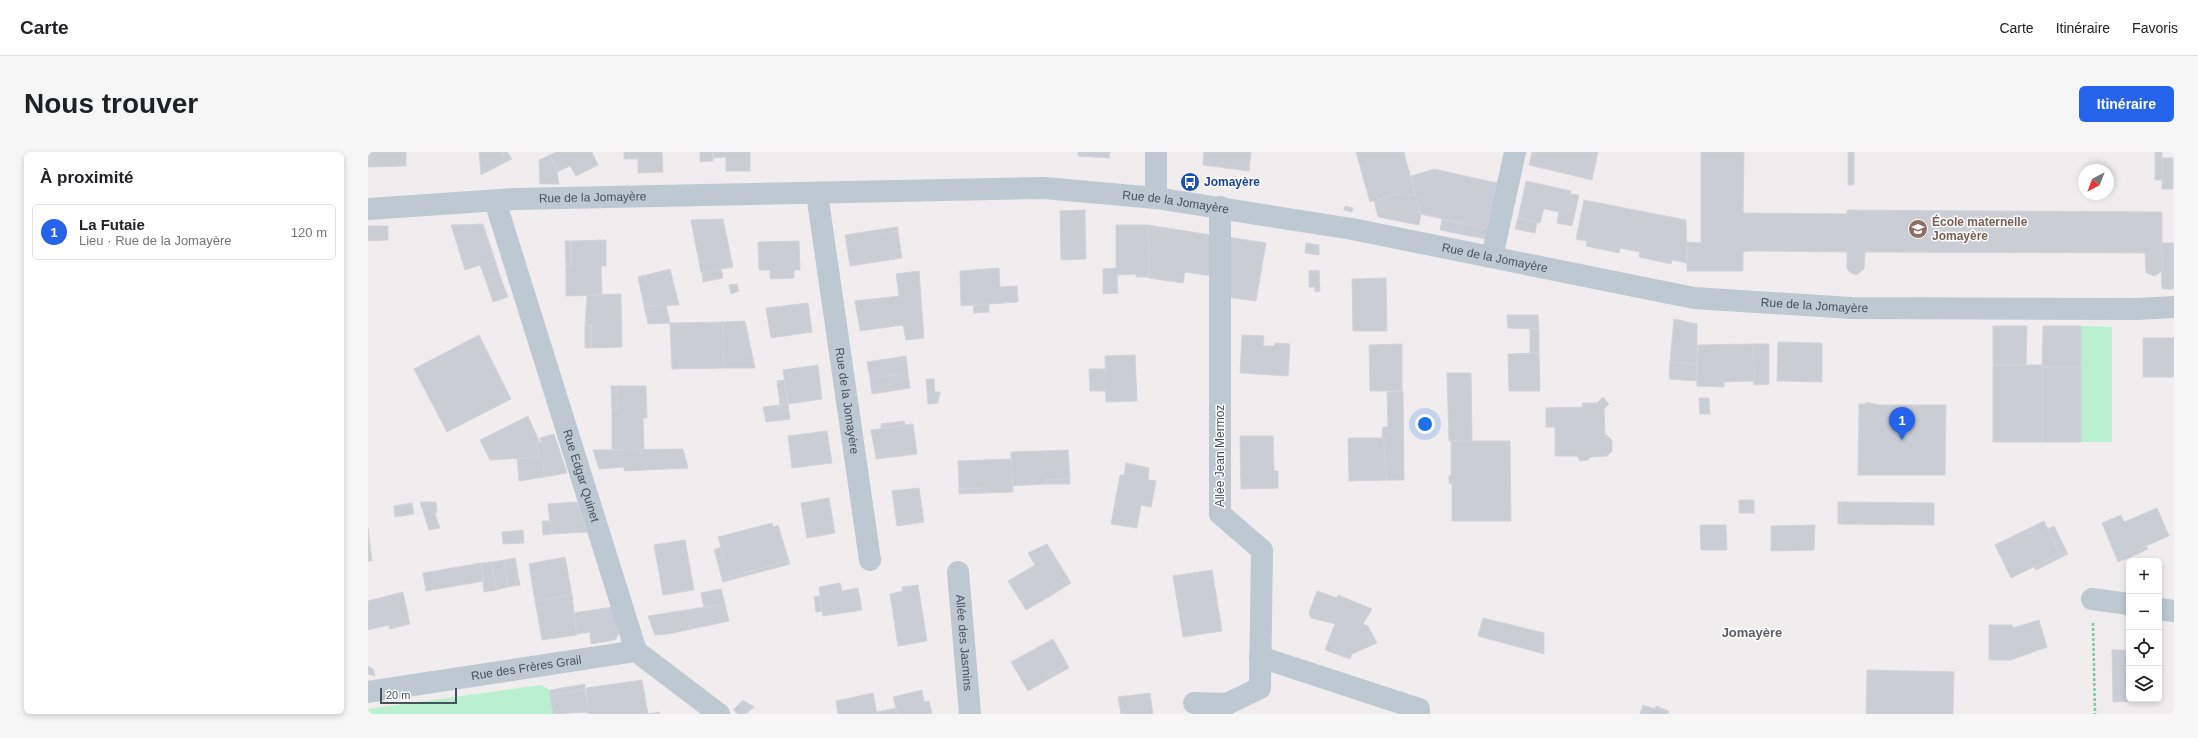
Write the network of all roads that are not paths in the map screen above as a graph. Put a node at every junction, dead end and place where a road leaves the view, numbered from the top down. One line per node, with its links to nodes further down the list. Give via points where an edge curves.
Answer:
1 (1156, 152): 4 (street)
2 (1516, 152): 8 (street)
3 (817, 194): 4 (street, Rue de la Jomayère, via 1044,188); 5 (street, Rue de la Jomayère); 10 (street, Rue de la Jomayère)
4 (1156, 198): 6 (street, Rue de la Jomayère)
5 (495, 201): 7 (street, Rue de la Jomayère); 16 (street, Rue Edgar Quinet)
6 (1220, 207): 8 (street, Rue de la Jomayère, via 1352,229); 17 (street, Allée Jean Mermoz, via 1220,514 1262,550)
7 (368, 209)
8 (1492, 257): 9 (street, Rue de la Jomayère, via 1694,298 1851,308)
9 (2174, 308)
10 (870, 560)
11 (958, 572): 21 (street, Allée des Jasmins)
12 (2092, 599): 13 (street)
13 (2126, 604)
14 (2162, 609): 15 (street)
15 (2174, 611)
16 (636, 651): 18 (street, Rue des Frères Grail); 20 (street)
17 (1260, 657): 19 (street, Allée Jean Mermoz, via 1260,688 1227,704); 22 (street, via 1419,709)
18 (368, 692)
19 (1194, 703)
20 (719, 714)
21 (970, 714)
22 (1419, 714)

